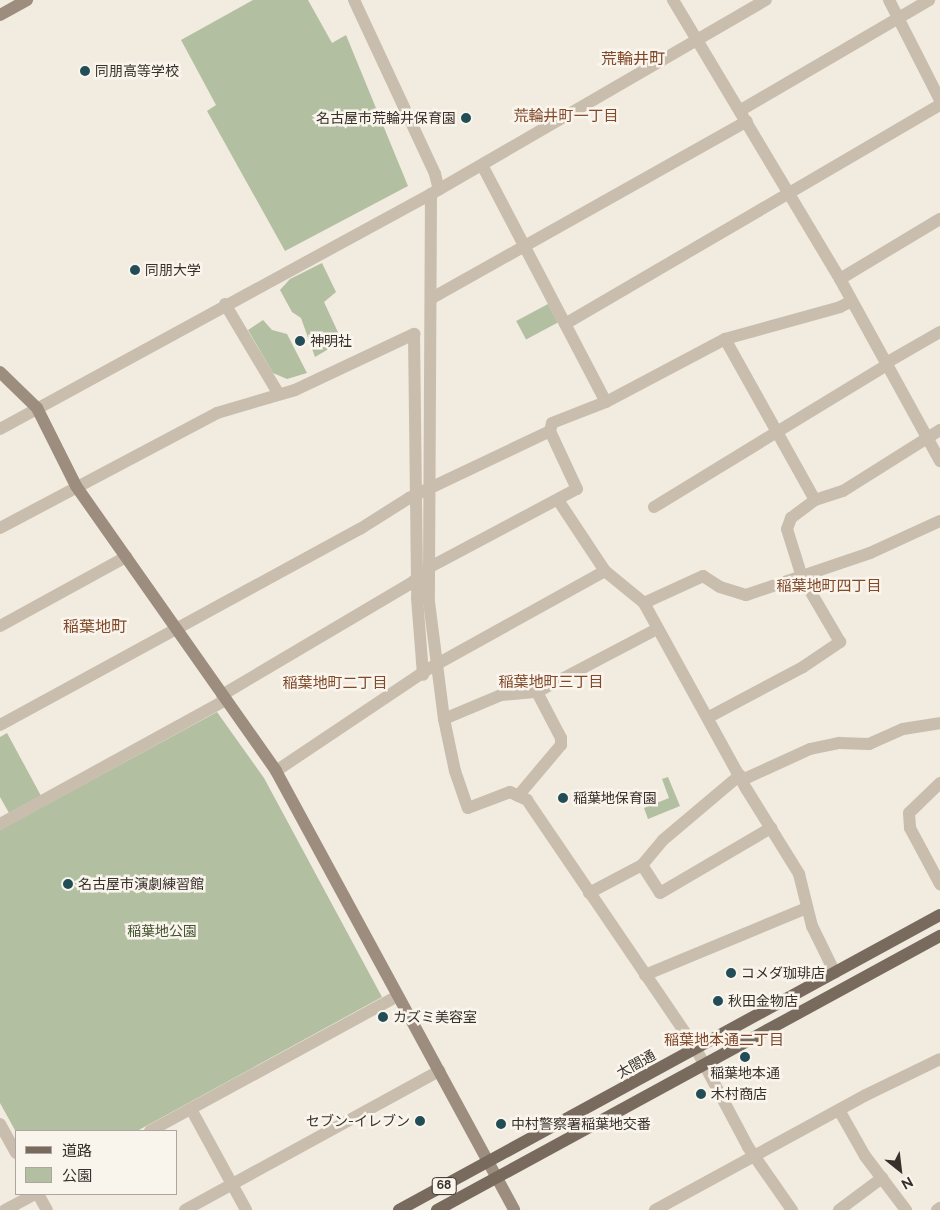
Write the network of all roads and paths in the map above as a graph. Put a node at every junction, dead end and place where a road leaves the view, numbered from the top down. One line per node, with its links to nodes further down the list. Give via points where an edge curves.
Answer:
1 (28, 0): 7 (street)
2 (354, 0): 14 (street, via 435,174)
3 (674, 0): 9 (street)
4 (766, 0): 9 (street)
5 (890, 0): 8 (street)
6 (929, 0): 8 (street)
7 (0, 15)
8 (898, 17): 10 (street); 12 (street)
9 (698, 40): 12 (street); 13 (street)
10 (940, 100)
11 (940, 105): 15 (street)
12 (744, 116): 15 (street); 17 (street)
13 (482, 165): 14 (street); 17 (street)
14 (435, 192): 19 (street); 21 (street)
15 (789, 193): 18 (street); 22 (street)
16 (940, 219): 18 (street)
17 (526, 247): 19 (street); 22 (street)
18 (840, 279): 20 (street)
19 (432, 298): 37 (street, via 429,396)
20 (852, 301): 24 (street); 25 (street)
21 (226, 304): 27 (street); 29 (street)
22 (565, 324): 28 (street)
23 (940, 332): 25 (street)
24 (725, 339): 28 (street); 33 (street)
25 (887, 364): 33 (street); 34 (street)
26 (0, 372): 29 (street)
27 (278, 393): 36 (street, via 217,412); 38 (street, via 295,390 414,334)
28 (606, 402): 32 (street, via 552,423)
29 (38, 408): 30 (street); 36 (street)
30 (0, 429)
31 (940, 430): 34 (street)
32 (550, 431): 37 (street); 39 (street, via 577,489)
33 (776, 431): 40 (street); 41 (street)
34 (927, 437): 35 (street); 40 (street, via 843,491)
35 (940, 461)
36 (76, 486): 43 (street); 44 (street)
37 (432, 486): 38 (street); 45 (street)
38 (418, 493): 48 (street); 51 (street)
39 (558, 500): 45 (street); 46 (street)
40 (815, 500): 47 (street, via 791,518 787,529)
41 (654, 507)
42 (940, 521): 47 (street)
43 (0, 528)
44 (126, 557): 50 (street); 51 (street)
45 (430, 567): 48 (street); 53 (street, via 429,602)
46 (605, 571): 49 (street); 53 (street)
47 (802, 577): 49 (street, via 746,595 720,587 703,576); 57 (street, via 840,642 803,667)
48 (418, 579): 54 (street); 56 (street)
49 (644, 603): 52 (street)
50 (0, 626)
51 (176, 629): 56 (street); 60 (street)
52 (656, 629): 55 (street); 57 (street)
53 (436, 665): 54 (street); 58 (street)
54 (423, 675): 61 (street)
55 (537, 692): 58 (street, via 501,696); 64 (street, via 561,738 561,745)
56 (224, 698): 61 (street); 65 (street)
57 (709, 717): 62 (street)
58 (444, 719): 64 (street, via 455,771 468,808 510,792)
59 (940, 724): 62 (street, via 903,729 869,744 839,743 810,749)
60 (0, 725)
61 (276, 771): 75 (street)
62 (741, 777): 66 (street); 67 (street, via 663,840)
63 (940, 783): 68 (street, via 909,812 910,828)
64 (518, 796): 69 (street, via 527,800)
65 (0, 824)
66 (771, 828): 67 (street, via 660,894); 70 (street, via 799,874)
67 (642, 865): 69 (street)
68 (940, 884)
69 (590, 893): 74 (street)
70 (807, 908): 73 (street); 74 (street)
71 (940, 915): 73 (main road, 太閤通 / 68)
72 (940, 936): 78 (main road, 68)
73 (834, 973): 76 (main road, 太閤通 / 68)
74 (645, 975): 76 (street)
75 (398, 996): 79 (street); 80 (street)
76 (696, 1049): 78 (street); 86 (main road, 太閤通 / 68)
77 (940, 1059): 81 (street)
78 (703, 1064): 85 (street); 87 (main road, 68)
79 (439, 1071): 86 (street); 89 (street)
80 (190, 1109): 83 (street); 89 (street)
81 (839, 1110): 85 (street); 88 (street, via 865,1156)
82 (0, 1124): 84 (street)
83 (152, 1130)
84 (15, 1152)
85 (755, 1156): 99 (street); 100 (street)
86 (488, 1162): 87 (street); 96 (main road, 太閤通 / 68)
87 (496, 1178): 97 (main road, 68); 98 (street)
88 (882, 1178): 101 (street); 102 (street)
89 (232, 1184): 94 (street); 95 (street)
90 (35, 1195): 92 (street)
91 (38, 1195): 93 (street)
92 (5, 1210)
93 (47, 1210)
94 (185, 1210)
95 (246, 1210)
96 (399, 1210)
97 (437, 1210)
98 (514, 1210)
99 (655, 1210)
100 (792, 1210)
101 (839, 1210)
102 (906, 1210)

